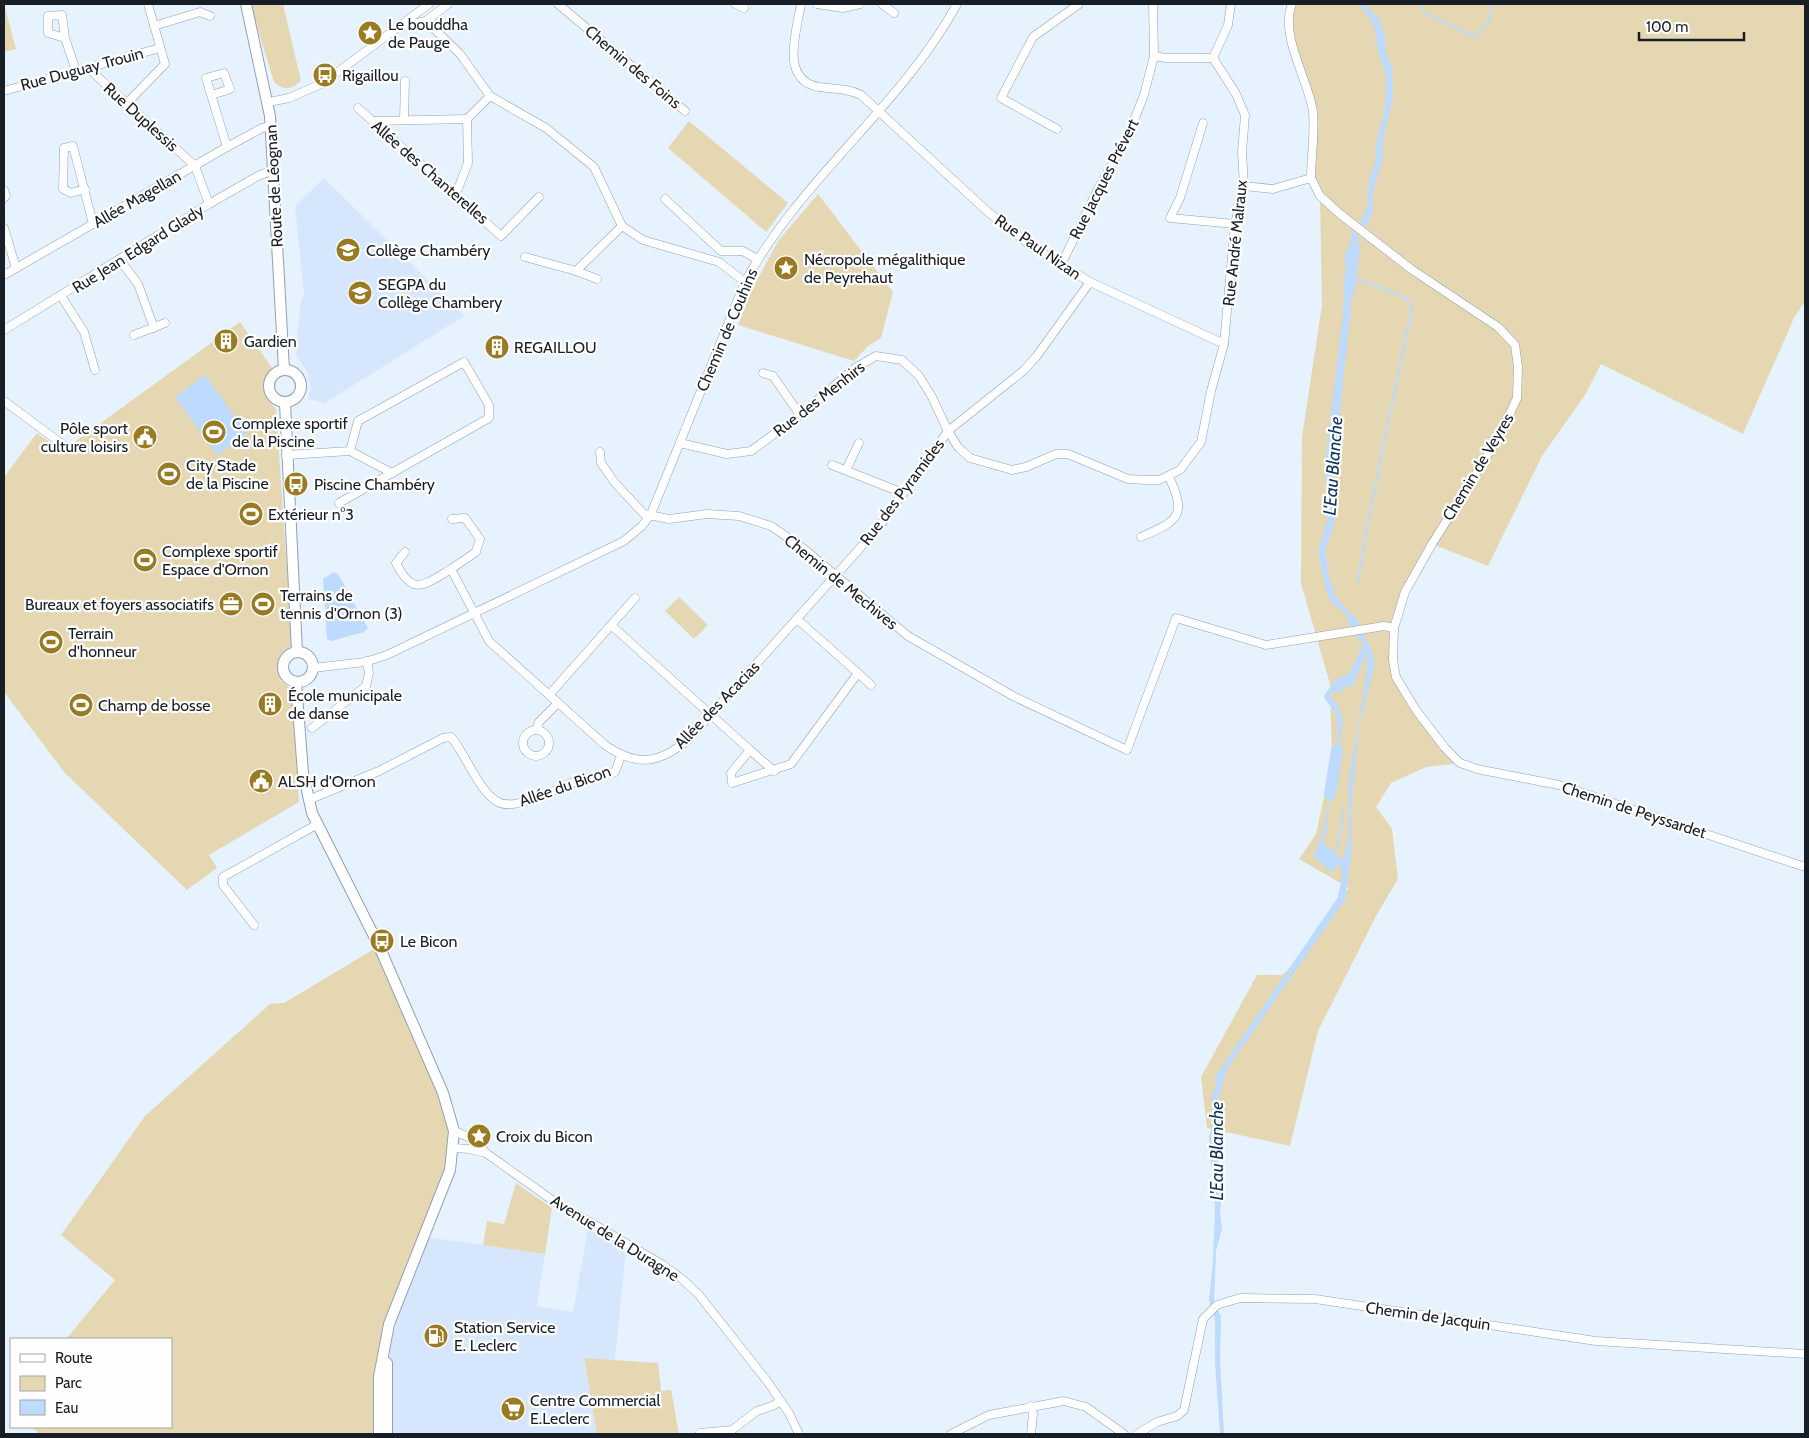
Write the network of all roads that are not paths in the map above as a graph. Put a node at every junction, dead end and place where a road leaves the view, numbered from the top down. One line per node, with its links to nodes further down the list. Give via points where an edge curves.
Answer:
1 (148, 4): 20 (street)
2 (246, 4): 32 (main road, Route de Léognan)
3 (429, 4): 21 (street)
4 (448, 4): 19 (street)
5 (558, 4): 35 (street, Chemin des Foins)
6 (735, 4): 16 (street)
7 (802, 4): 36 (street, Rue Paul Nizan, via 792,55 800,77 817,86 854,92)
8 (817, 4): 9 (street, via 843,8)
9 (860, 4)
10 (882, 4): 17 (street)
11 (957, 4): 36 (street, Chemin de Couhins, via 918,65)
12 (1079, 4): 42 (street, via 1033,37 1001,98)
13 (1153, 4): 24 (street, Rue Jacques Prévert)
14 (1231, 4): 25 (street, via 1228,25)
15 (1292, 4): 46 (street, via 1289,11 1292,43 1313,112)
16 (744, 8)
17 (894, 13)
18 (210, 16): 20 (street, via 200,12)
19 (426, 21): 21 (street); 31 (street, via 460,54)
20 (154, 26): 23 (street)
21 (394, 28): 32 (street, via 323,83 290,98)
22 (65, 38): 27 (street)
23 (160, 48): 26 (street, Rue Duguay Trouin); 33 (street, via 165,64)
24 (1154, 56): 25 (street); 62 (street, Rue Jacques Prévert, via 1144,96 1127,138)
25 (1213, 58): 47 (street, Rue André Malraux, via 1245,115)
26 (88, 68): 27 (street, Rue Duguay Trouin); 33 (street, Rue Duplessis)
27 (76, 71): 29 (street, Rue Duguay Trouin)
28 (405, 81): 38 (street)
29 (4, 91)
30 (212, 95): 43 (street)
31 (490, 96): 37 (street); 57 (street, via 546,128 594,167)
32 (269, 102): 41 (main road, Route de Léognan)
33 (126, 104): 44 (street, Rue Duplessis)
34 (358, 108): 39 (street, Allée des Chanterelles)
35 (685, 111)
36 (879, 111): 60 (street, Chemin de Couhins, via 806,192); 62 (street, Rue Paul Nizan, via 1001,224)
37 (467, 119): 38 (street); 50 (street, via 468,163)
38 (404, 120): 39 (street)
39 (373, 121): 50 (street, Allée des Chanterelles)
40 (1203, 123): 56 (street, via 1180,198 1170,218)
41 (271, 126): 43 (street, Allée Magellan); 45 (main road, Route de Léognan)
42 (1057, 129)
43 (227, 147): 44 (street, Allée Magellan)
44 (195, 166): 54 (street); 55 (street, Allée Magellan)
45 (273, 170): 54 (street, Rue Jean Edgard Glady); 76 (main road, Route de Léognan)
46 (1310, 178): 47 (street, via 1273,189); 104 (street, Chemin de Veyres, via 1320,196 1363,233 1498,327 1515,345 1517,398 1500,435 1404,592)
47 (1244, 186): 56 (street, Rue André Malraux)
48 (85, 189): 48 (street, via 73,146 64,148 63,189 71,193); 55 (street)
49 (4, 190): 52 (street)
50 (456, 194): 51 (street, Allée des Chanterelles, via 501,236)
51 (539, 197)
52 (4, 198)
53 (665, 199): 60 (street, via 721,251 743,251)
54 (209, 204): 61 (street, Rue Jean Edgard Glady)
55 (93, 224): 63 (street, Allée Magellan)
56 (1235, 224): 74 (street, Rue André Malraux)
57 (622, 226): 64 (street); 67 (street, via 643,240 719,262)
58 (4, 228): 63 (street)
59 (525, 257): 64 (street)
60 (757, 259): 67 (street, Chemin de Couhins)
61 (120, 260): 69 (street, Rue Jean Edgard Glady); 71 (street, via 138,284)
62 (1061, 264): 68 (street, Rue Paul Nizan)
63 (16, 268): 65 (street, Allée Magellan)
64 (576, 271): 66 (street)
65 (4, 275)
66 (597, 279)
67 (745, 282): 82 (street, Chemin de Couhins)
68 (1090, 282): 74 (street, Rue Paul Nizan); 81 (street, Rue des Pyramides, via 1023,371)
69 (60, 296): 72 (street, Rue Jean Edgard Glady); 75 (street, via 84,332)
70 (165, 323): 71 (street)
71 (154, 328): 73 (street)
72 (4, 330)
73 (134, 335)
74 (1224, 344): 91 (street, via 1210,391 1201,442 1187,462)
75 (95, 370)
76 (284, 370): 79 (main road, via 272,377 269,386 272,396); 79 (main road, via 298,376 302,385 296,399)
77 (764, 373): 80 (street, via 773,376)
78 (4, 401): 84 (street)
79 (286, 403): 87 (main road)
80 (800, 415): 81 (street, Rue des Menhirs, via 855,368 876,356 902,360 919,376); 82 (street, Rue des Menhirs, via 751,451 727,454)
81 (948, 431): 91 (street, Rue des Menhirs, via 970,458 1001,468 1026,468 1056,454 1068,454 1128,479 1159,480); 92 (street, Rue des Pyramides)
82 (680, 443): 94 (street, Chemin de Couhins)
83 (858, 443): 89 (street)
84 (65, 446)
85 (350, 451): 87 (street); 90 (street); 90 (street, via 358,421 464,362 489,405 488,418)
86 (600, 452): 94 (street, Chemin de Mechives, via 601,463 615,483 638,510)
87 (286, 455): 105 (main road)
88 (832, 465): 89 (street)
89 (846, 470): 92 (street)
90 (392, 473): 93 (street)
91 (1169, 476): 96 (street, via 1178,495 1179,512 1170,525)
92 (903, 493): 99 (street, Rue des Pyramides, via 879,527)
93 (340, 503)
94 (651, 514): 99 (street, Chemin de Mechives, via 669,519 707,514 739,516 771,526); 101 (street, Chemin de Couhins, via 624,541)
95 (452, 519): 98 (street, via 465,518 480,539 476,552)
96 (1141, 537)
97 (405, 552): 98 (street, via 396,563 406,581 413,584 421,585)
98 (451, 569): 101 (street, Allée des Acacias)
99 (835, 575): 102 (street, Allée des Acacias); 104 (street, Chemin de Mechives, via 908,636 1013,696 1127,750 1176,618 1266,645 1384,626)
100 (635, 598): 103 (street)
101 (475, 612): 106 (street, Chemin de Couhins, via 386,655); 111 (street, Allée des Acacias, via 489,641)
102 (798, 620): 108 (street); 113 (street, Allée des Acacias)
103 (612, 626): 111 (street); 113 (street)
104 (1394, 628): 118 (street, Chemin de Veyres, via 1396,677 1416,710)
105 (297, 652): 107 (main road, via 308,656); 109 (main road, via 288,656 283,669 288,678)
106 (366, 661): 107 (street, Chemin de Couhins); 114 (street, via 370,673 366,686)
107 (313, 668): 109 (main road, via 306,680)
108 (858, 673): 110 (street); 119 (street, via 791,764)
109 (296, 682): 120 (main road)
110 (871, 685)
111 (549, 695): 112 (street, Allée des Acacias)
112 (558, 703): 115 (street, via 539,722); 117 (street, Allée des Acacias)
113 (711, 714): 116 (street); 117 (street, Allée des Acacias, via 688,740 663,757 650,760)
114 (312, 728)
115 (536, 730)
116 (750, 750): 119 (street); 119 (street, via 731,772 732,783)
117 (622, 756): 120 (street, Allée du Bicon, via 616,772 579,780 519,803 508,804 499,803 486,790 451,737 443,738 379,771)
118 (1460, 763): 122 (street, Chemin de Peyssardet, via 1559,785)
119 (774, 771)
120 (308, 800): 121 (main road)
121 (316, 825): 123 (street, via 223,877 223,885); 124 (main road, via 380,946 443,1093)
122 (1805, 867)
123 (254, 925)
124 (454, 1131): 125 (main road); 126 (street, Avenue de la Duragne, via 475,1140)
125 (453, 1148): 126 (street, Avenue de la Duragne); 127 (main road, via 450,1170)
126 (486, 1153): 129 (street, Avenue de la Duragne, via 537,1190 682,1279 709,1307)
127 (397, 1301): 132 (main road, via 388,1324 379,1377); 133 (main road, via 387,1344)
128 (1805, 1354): 138 (street, Chemin de Jacquin, via 1596,1341 1315,1299 1233,1299 1214,1307 1202,1322 1184,1410 1178,1416 1157,1422)
129 (781, 1401): 131 (street, via 757,1411 732,1430); 134 (street, Avenue de la Duragne)
130 (1031, 1406): 135 (street, via 989,1415); 136 (street); 137 (street, via 1064,1401 1076,1403)
131 (700, 1433)
132 (379, 1434)
133 (387, 1434)
134 (799, 1434)
135 (951, 1434)
136 (1032, 1434)
137 (1124, 1434)
138 (1138, 1434)

